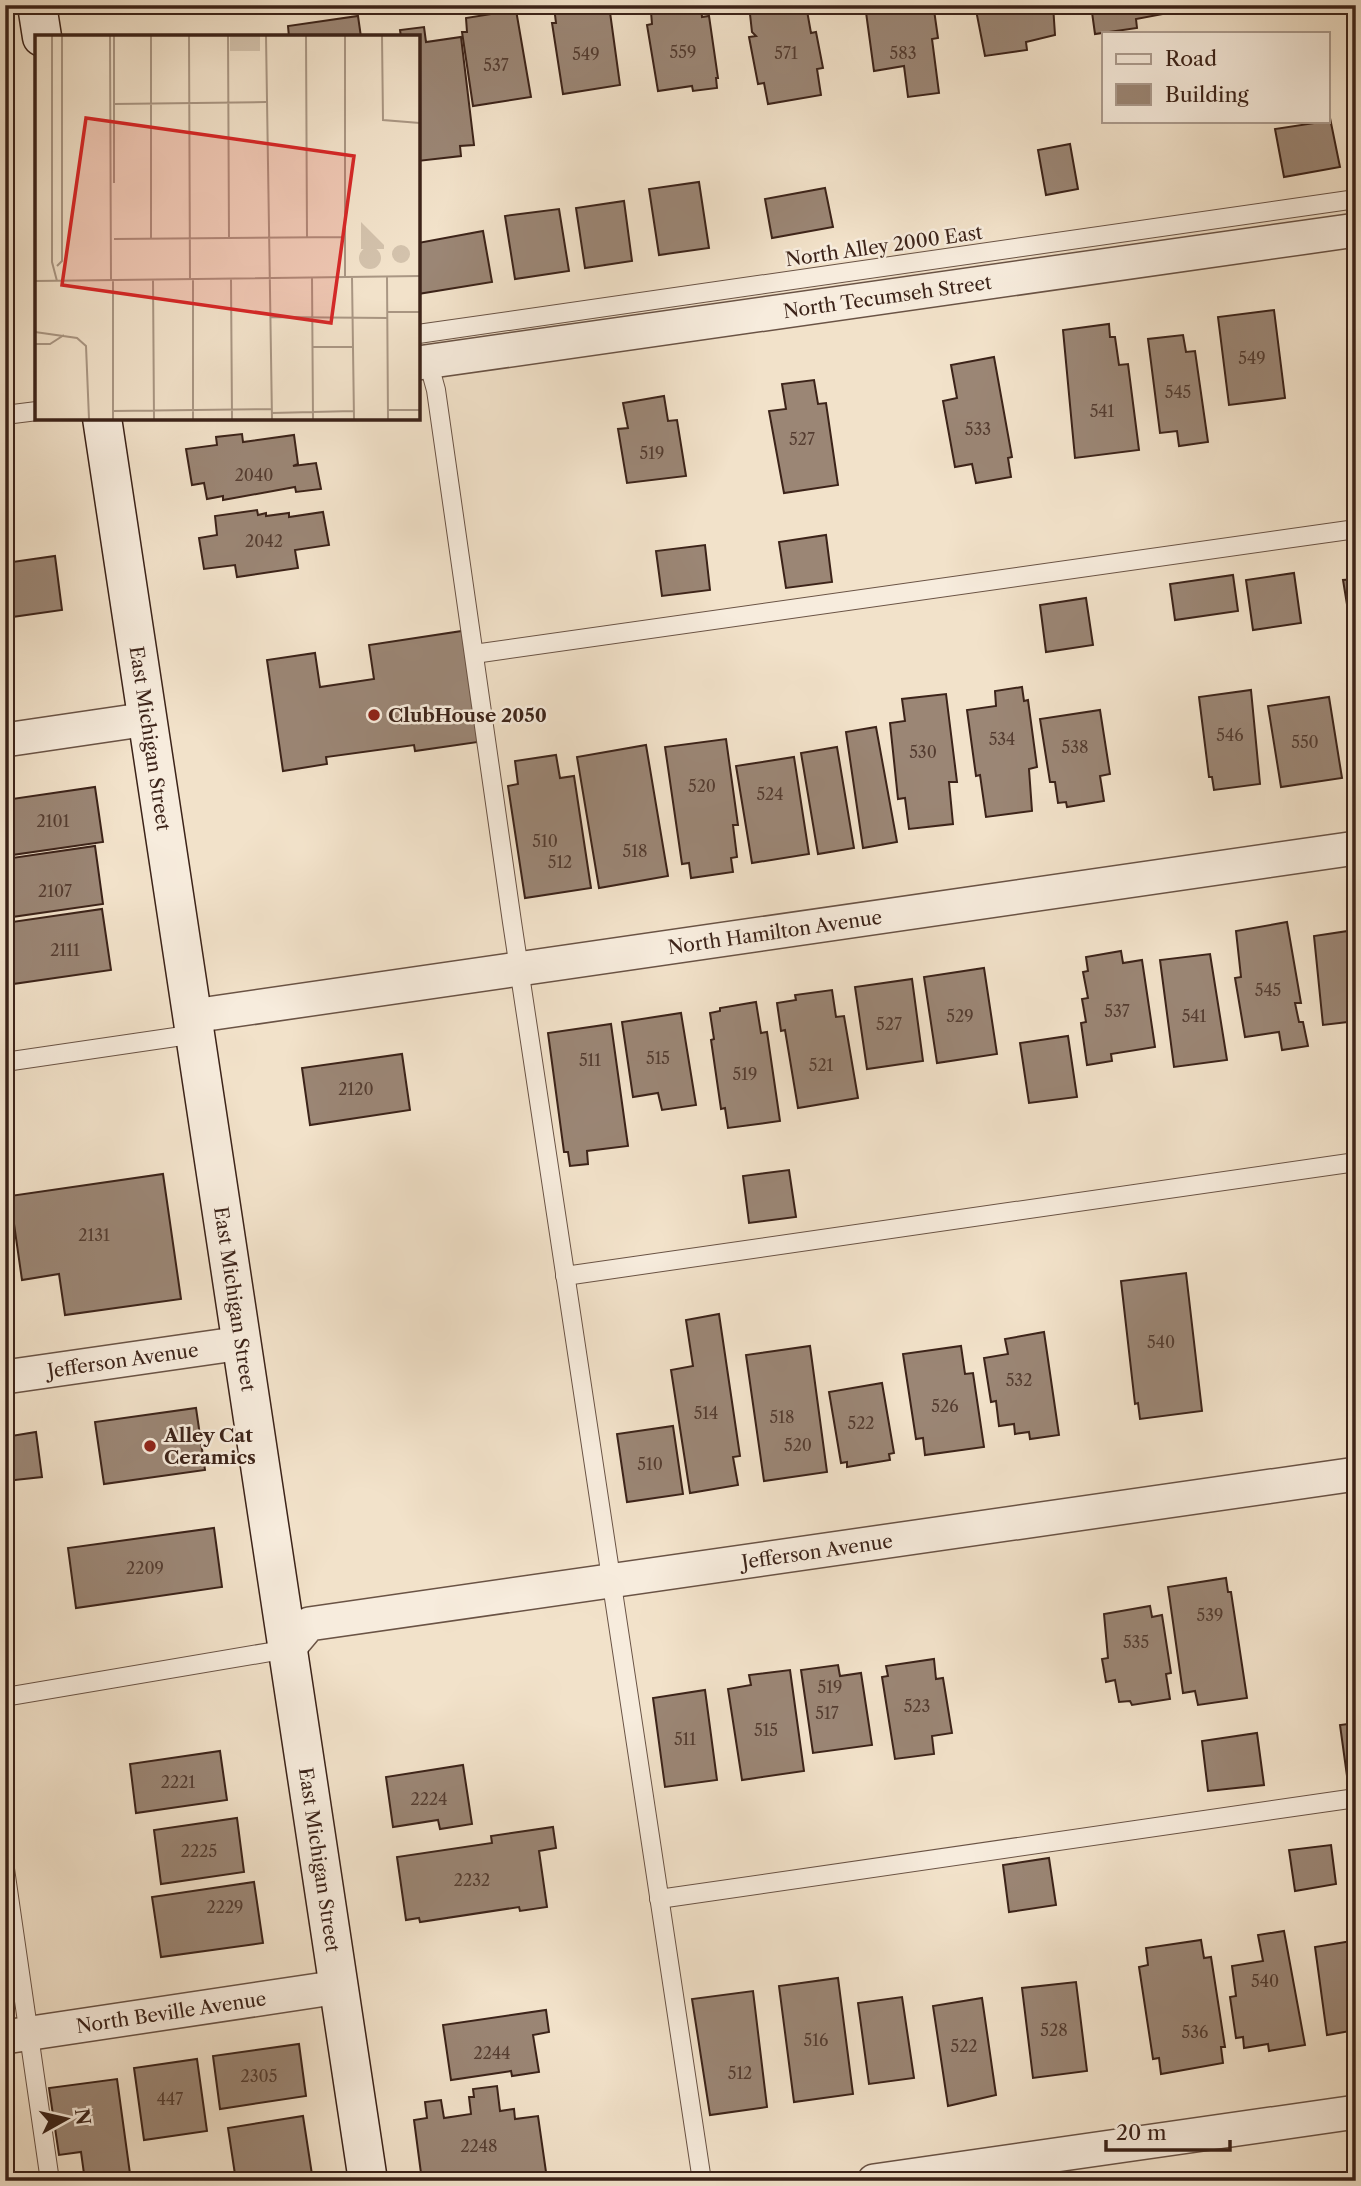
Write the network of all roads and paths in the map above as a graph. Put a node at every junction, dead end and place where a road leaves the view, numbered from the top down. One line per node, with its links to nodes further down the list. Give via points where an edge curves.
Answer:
1 (37, 5): 2 (main road)
2 (42, 35)
3 (1356, 199): 5 (lane, North Alley 2000 East)
4 (1356, 230): 5 (street, North Tecumseh Street)
5 (422, 353): 10 (lane, via 436,390)
6 (35, 411): 7 (lane)
7 (5, 415)
8 (102, 420): 11 (main road, East Michigan Street)
9 (1356, 529): 10 (lane)
10 (474, 654): 14 (lane)
11 (148, 719): 12 (street); 15 (main road, East Michigan Street)
12 (5, 740)
13 (1356, 848): 14 (street, North Hamilton Avenue)
14 (519, 969): 15 (street, North Hamilton Avenue); 18 (lane)
15 (194, 1025): 16 (lane); 19 (main road, East Michigan Street)
16 (5, 1062)
17 (1356, 1162): 18 (lane)
18 (565, 1276): 22 (lane)
19 (242, 1343): 20 (street, Jefferson Avenue); 23 (main road, East Michigan Street)
20 (5, 1377)
21 (1356, 1474): 22 (street, Jefferson Avenue)
22 (611, 1581): 23 (street, Jefferson Avenue, via 309,1625); 27 (lane)
23 (288, 1649): 24 (lane); 28 (main road, East Michigan Street)
24 (5, 1697)
25 (1356, 1798): 27 (lane)
26 (5, 1870): 29 (lane)
27 (659, 1899): 33 (lane)
28 (339, 1987): 29 (street, North Beville Avenue); 32 (main road, East Michigan Street)
29 (16, 2035): 31 (lane)
30 (1356, 2112): 34 (street)
31 (50, 2181)
32 (368, 2181)
33 (702, 2181)
34 (874, 2181)

